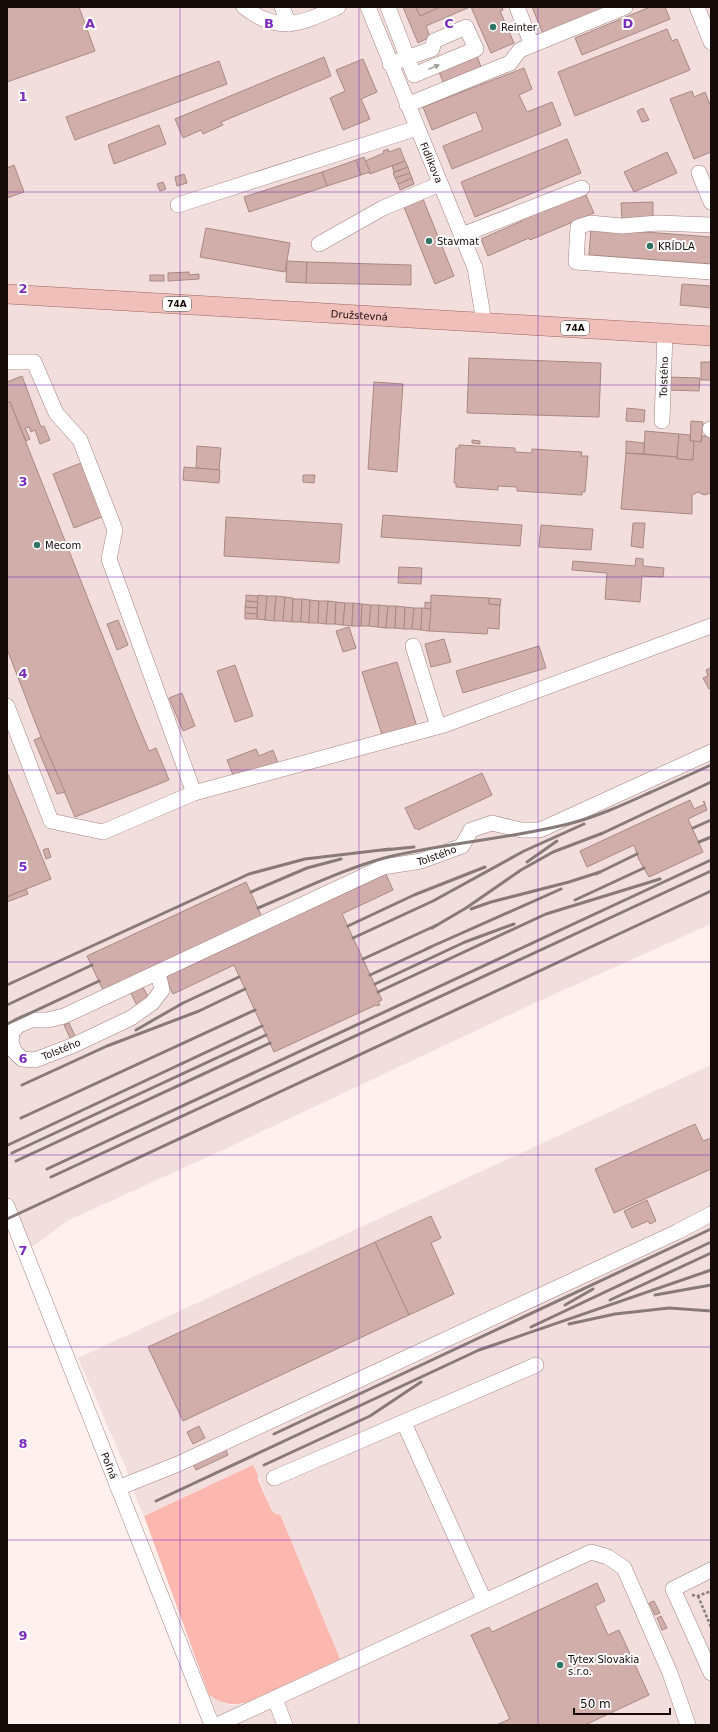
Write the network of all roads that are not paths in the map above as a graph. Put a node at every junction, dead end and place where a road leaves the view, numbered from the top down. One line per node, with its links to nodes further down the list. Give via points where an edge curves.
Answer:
1 (244, 7): 9 (street, via 270,23)
2 (282, 7): 9 (street)
3 (338, 7): 9 (street)
4 (368, 7): 12 (street, Fidlikova)
5 (388, 7): 12 (street, via 408,59)
6 (517, 7): 11 (street)
7 (625, 7): 11 (street)
8 (697, 7): 10 (street)
9 (290, 24)
10 (711, 42)
11 (532, 45): 13 (street, via 520,50 510,63)
12 (390, 64): 13 (street, Fidlikova)
13 (407, 105): 14 (street, Fidlikova)
14 (417, 128): 16 (street, Fidlikova); 19 (street)
15 (699, 173): 18 (street)
16 (440, 184): 21 (street, Fidlikova); 22 (street, via 383,208)
17 (582, 188): 21 (street)
18 (711, 202)
19 (178, 205)
20 (711, 225): 23 (street, via 658,223 622,226 590,223 578,227 576,262)
21 (462, 235): 25 (street, Fidlikova, via 475,268)
22 (319, 244)
23 (711, 272)
24 (7, 294): 25 (main road, Družstevná / 74A)
25 (484, 322): 26 (main road, Družstevná / 74A)
26 (665, 334): 27 (main road, Družstevná / 74A); 29 (street, Tolstého)
27 (711, 336)
28 (7, 362): 35 (street, via 34,362 56,413 80,440 116,530 109,559)
29 (662, 420)
30 (711, 626): 33 (street)
31 (413, 646): 33 (street)
32 (7, 706): 35 (street, via 51,821 103,832)
33 (438, 726): 35 (street)
34 (711, 752): 36 (street, Tolstého, via 540,830 521,830 492,824 471,830 462,846 421,861 382,867)
35 (194, 793)
36 (158, 973): 36 (street, Tolstého, via 162,990 152,1004 131,1018 35,1060 22,1059 14,1051 11,1042 12,1032 19,1025 31,1020 48,1020 64,1016)
37 (7, 1206): 42 (street, Poľná)
38 (711, 1214): 42 (street, via 178,1464)
39 (536, 1365): 40 (street)
40 (404, 1423): 41 (street); 44 (street)
41 (274, 1478)
42 (118, 1488): 47 (street, Poľná)
43 (711, 1570): 45 (street, via 673,1589)
44 (484, 1600): 46 (street); 50 (street, via 591,1552 608,1557 624,1568 670,1673)
45 (711, 1673)
46 (275, 1699): 48 (street); 49 (street)
47 (212, 1725)
48 (218, 1725)
49 (285, 1725)
50 (688, 1725)

